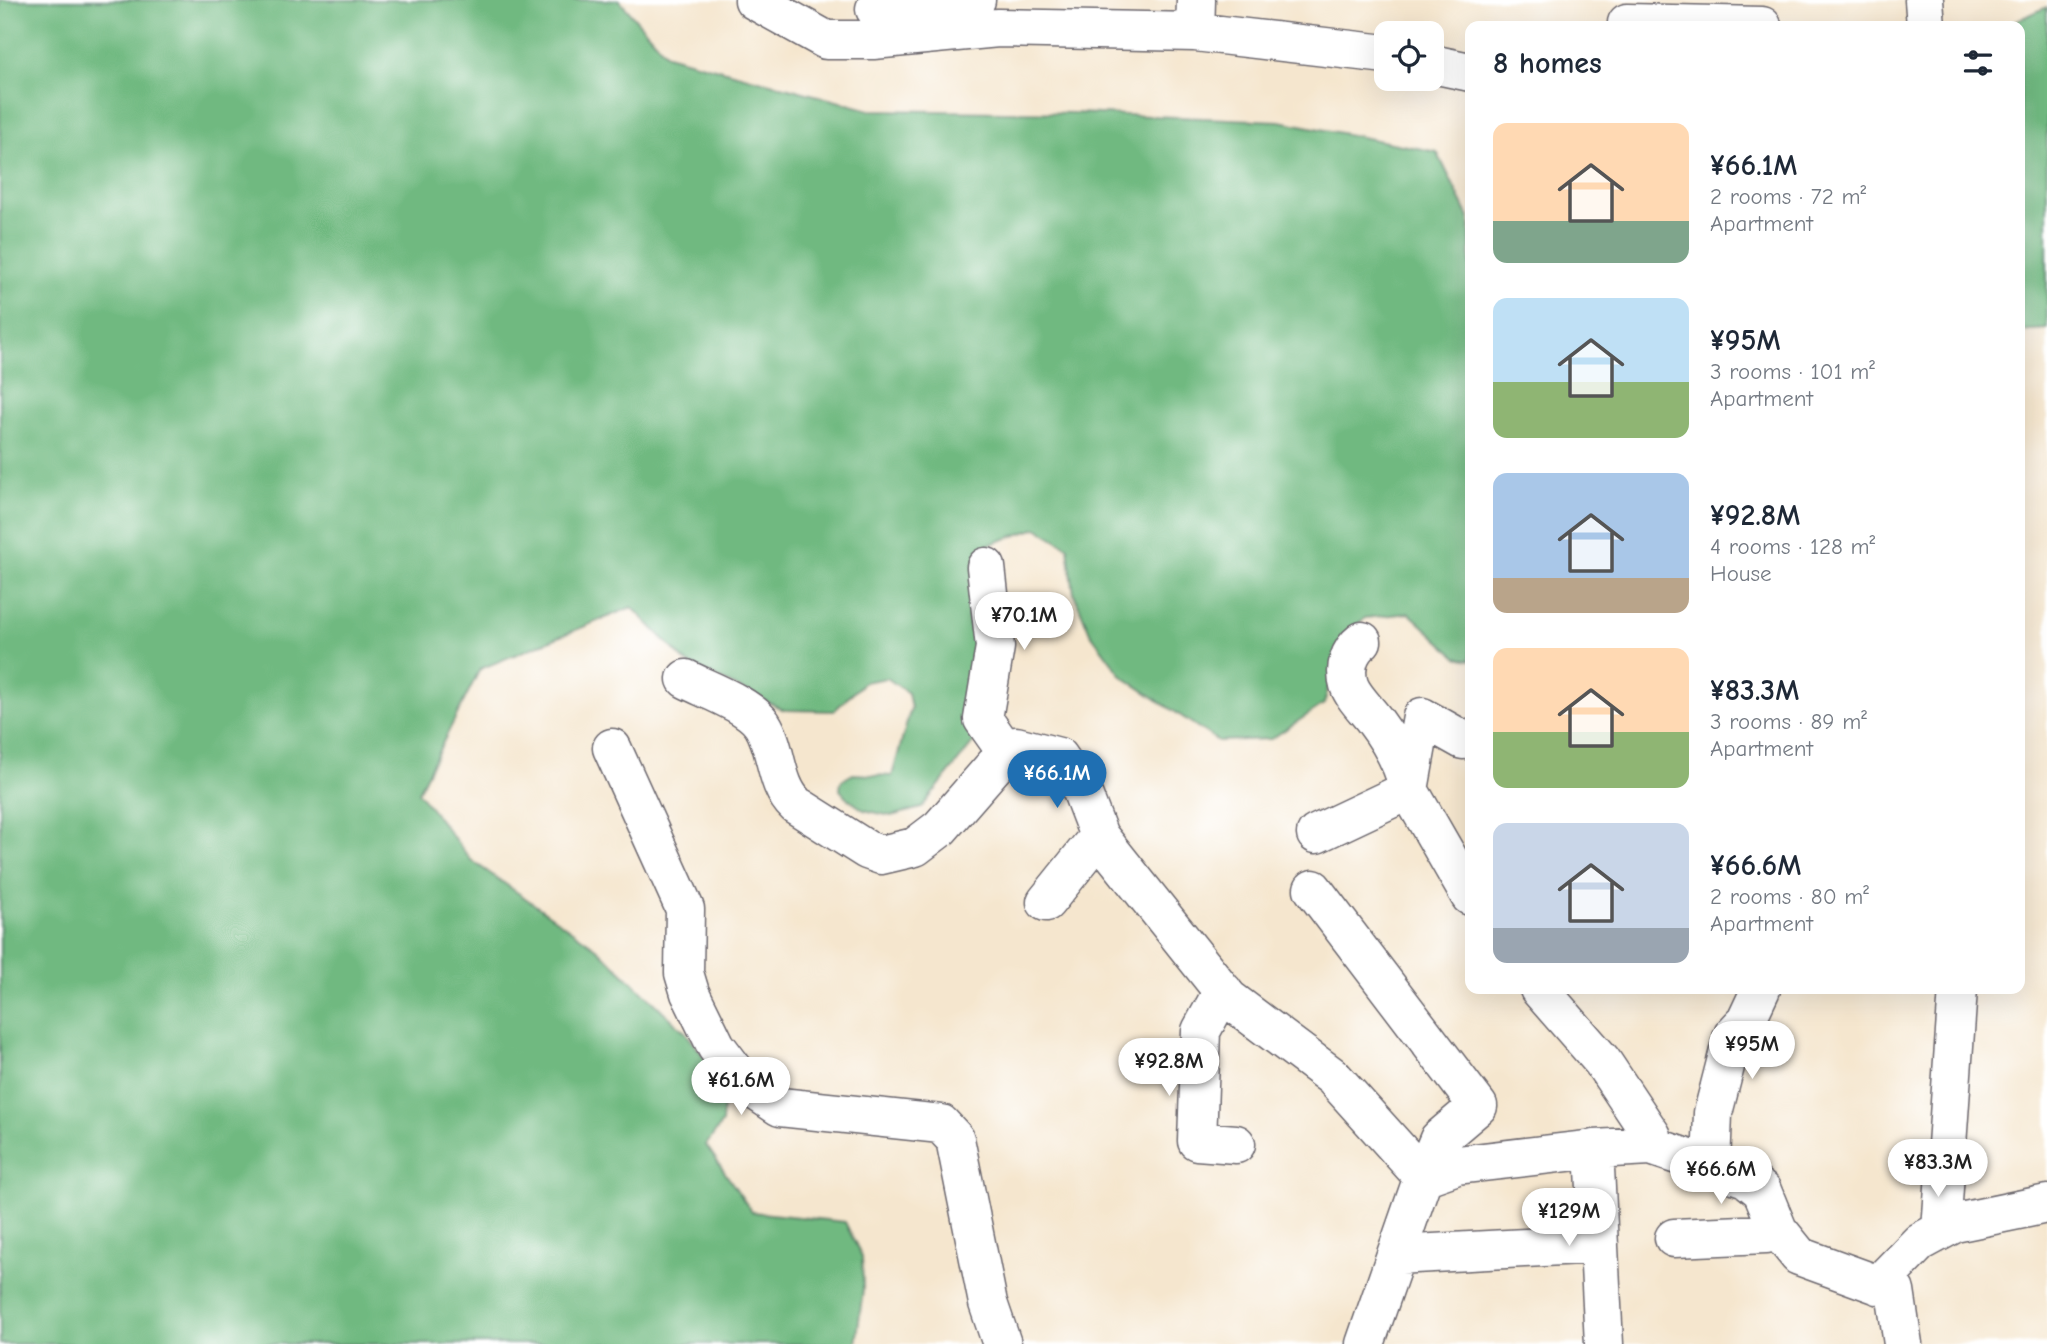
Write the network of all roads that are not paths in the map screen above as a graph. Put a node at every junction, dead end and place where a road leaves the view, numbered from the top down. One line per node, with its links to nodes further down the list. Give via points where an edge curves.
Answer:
1 (754, 0): 4 (street, via 826,40)
2 (976, 0): 4 (street)
3 (1924, 0): 8 (street)
4 (875, 16): 5 (street, via 998,28)
5 (1196, 16): 9 (street)
6 (1627, 16): 7 (street)
7 (1694, 21)
8 (1926, 21)
9 (1374, 52)
10 (1444, 67): 11 (street)
11 (1465, 71)
12 (986, 567): 17 (street, via 995,647 983,719)
13 (1362, 640): 18 (street, via 1352,648 1347,666 1349,686 1384,733 1404,768)
14 (686, 679): 17 (street, via 741,707 761,724 786,796 881,855 915,847 940,828)
15 (1463, 740): 18 (street, via 1422,717)
16 (612, 748): 40 (street, via 685,909 684,973 716,1046 744,1083 780,1107 941,1124 954,1139 988,1303)
17 (1007, 752): 20 (street, via 1016,746 1059,757 1081,789)
18 (1409, 790): 19 (street); 21 (street)
19 (1316, 834)
20 (1098, 836): 23 (street); 24 (street)
21 (1465, 887)
22 (1313, 889): 32 (street, via 1478,1106 1439,1139)
23 (1046, 902)
24 (1223, 991): 28 (street, via 1201,1031 1197,1141); 32 (street, via 1333,1077)
25 (1543, 994): 29 (street, via 1602,1061 1652,1136)
26 (1759, 994): 31 (street, via 1734,1035 1713,1113)
27 (1958, 994): 35 (street)
28 (1236, 1144)
29 (1651, 1146): 30 (street); 31 (street)
30 (1594, 1149): 32 (street, via 1457,1164); 37 (street)
31 (1711, 1166): 34 (street, via 1746,1178 1762,1191)
32 (1423, 1177): 38 (street)
33 (2047, 1204): 35 (street)
34 (1778, 1230): 36 (street); 39 (street, via 1799,1256)
35 (1941, 1230): 39 (street, via 1920,1242)
36 (1674, 1238)
37 (1599, 1244): 38 (street); 42 (street)
38 (1396, 1255): 41 (street)
39 (1878, 1285): 43 (street, via 1895,1292)
40 (1002, 1344)
41 (1366, 1344)
42 (1604, 1344)
43 (1903, 1344)

